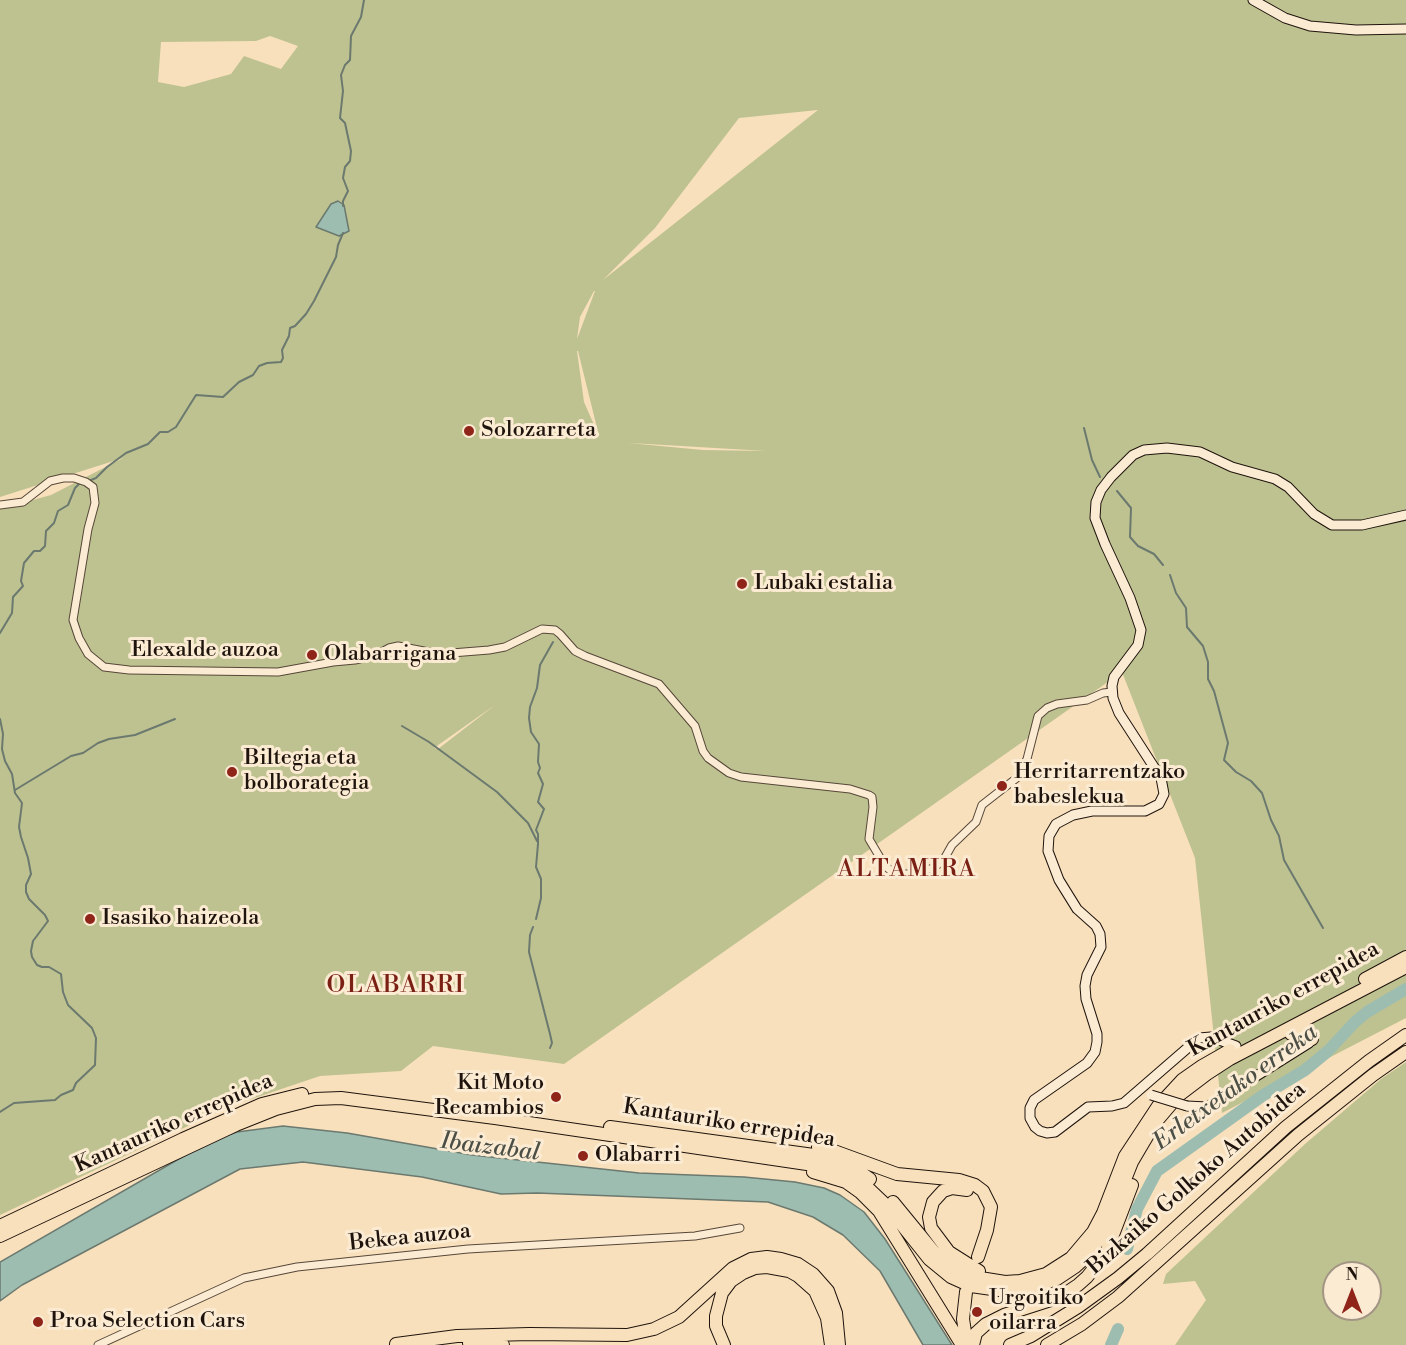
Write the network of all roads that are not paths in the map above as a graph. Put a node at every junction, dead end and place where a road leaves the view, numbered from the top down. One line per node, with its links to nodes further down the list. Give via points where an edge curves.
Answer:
1 (1253, 0): 2 (street, via 1285,18 1310,26)
2 (1406, 29)
3 (0, 505): 5 (street, Elexalde auzoa, via 22,502 50,481 74,478 93,487 95,503 73,620 88,654 104,667 278,672 355,660 398,646 439,654 489,650 505,647 542,629 555,630 575,651 659,684 689,716 708,758 729,773 850,789 872,797 869,839 889,871 895,874 910,875 943,861 952,845 976,822 982,805 1018,777 1038,716 1047,708)
4 (1406, 515): 5 (street, via 1373,524 1337,526 1318,518 1275,479 1198,452 1160,448 1137,453 1101,490 1094,510 1141,630 1138,645 1114,677)
5 (1112, 692): 15 (street, via 1119,713 1161,778 1164,794 1159,804 1145,811 1073,815 1056,824 1050,834 1048,851 1059,880 1101,937 1101,947 1085,986 1097,1042 1088,1064 1034,1100 1030,1118 1040,1131 1053,1132 1086,1108 1120,1105)
6 (1406, 957): 12 (highway, Kantauriko errepidea)
7 (1406, 967): 8 (highway, Kantauriko errepidea)
8 (1323, 1010): 11 (highway); 14 (highway, Kantauriko errepidea)
9 (1406, 1035): 36 (highway, Bizkaiko Golkoko Autobidea, via 1286,1127 1118,1278 1078,1307)
10 (1215, 1039): 12 (street); 14 (street); 15 (street, via 1205,1036 1193,1042)
11 (1312, 1039): 14 (highway, via 1303,1028 1244,1059); 15 (street, bridge, via 1207,1107 1187,1106)
12 (1236, 1047): 14 (highway, Kantauriko errepidea)
13 (1406, 1052): 37 (highway, Bizkaiko Golkoko Autobidea, via 1298,1135 1118,1297)
14 (1224, 1058): 16 (highway, Kantauriko errepidea, via 1178,1096); 24 (highway, Kantauriko errepidea, via 1182,1080 1158,1106 1125,1156 1093,1232 1071,1258)
15 (1139, 1091)
16 (1155, 1123): 17 (highway, Kantauriko errepidea, via 1132,1162 1101,1237 1089,1254 1057,1279 1023,1290 988,1290 951,1276 929,1259 886,1205 846,1173 818,1164); 35 (highway, via 1106,1253 1091,1272 1060,1297 986,1324 976,1333)
17 (653, 1141): 22 (highway, Kantauriko errepidea, via 342,1098 315,1099 236,1125); 25 (highway, via 709,1157 816,1172 846,1182 879,1211)
18 (736, 1143): 19 (highway, Kantauriko errepidea, via 375,1094 318,1092 262,1104); 20 (highway, via 813,1146 897,1174 966,1181 983,1191 988,1199); 24 (highway, Kantauriko errepidea, via 821,1156 851,1166 891,1199 934,1252 974,1277 1005,1282)
19 (0, 1226)
20 (988, 1227): 23 (highway); 24 (highway, via 986,1208 967,1190 943,1191 930,1207 935,1234 949,1252 978,1271 1020,1276)
21 (740, 1228): 27 (street, Bekea auzoa, via 695,1236 468,1249 297,1267 244,1278)
22 (0, 1236)
23 (978, 1257)
24 (1046, 1274)
25 (952, 1328): 33 (highway); 34 (highway, via 966,1292 963,1319)
26 (396, 1344): 28 (highway); 29 (highway); 32 (highway, via 457,1336 627,1335 654,1329 679,1317 733,1268 751,1259 767,1257 798,1264 828,1291 836,1313)
27 (98, 1345)
28 (391, 1345)
29 (503, 1345)
30 (723, 1345): 31 (highway, via 716,1316 723,1293 743,1273 767,1267 789,1271 815,1291 827,1318)
31 (831, 1345)
32 (839, 1345)
33 (962, 1345)
34 (967, 1345)
35 (972, 1345)
36 (1010, 1345)
37 (1047, 1345)

